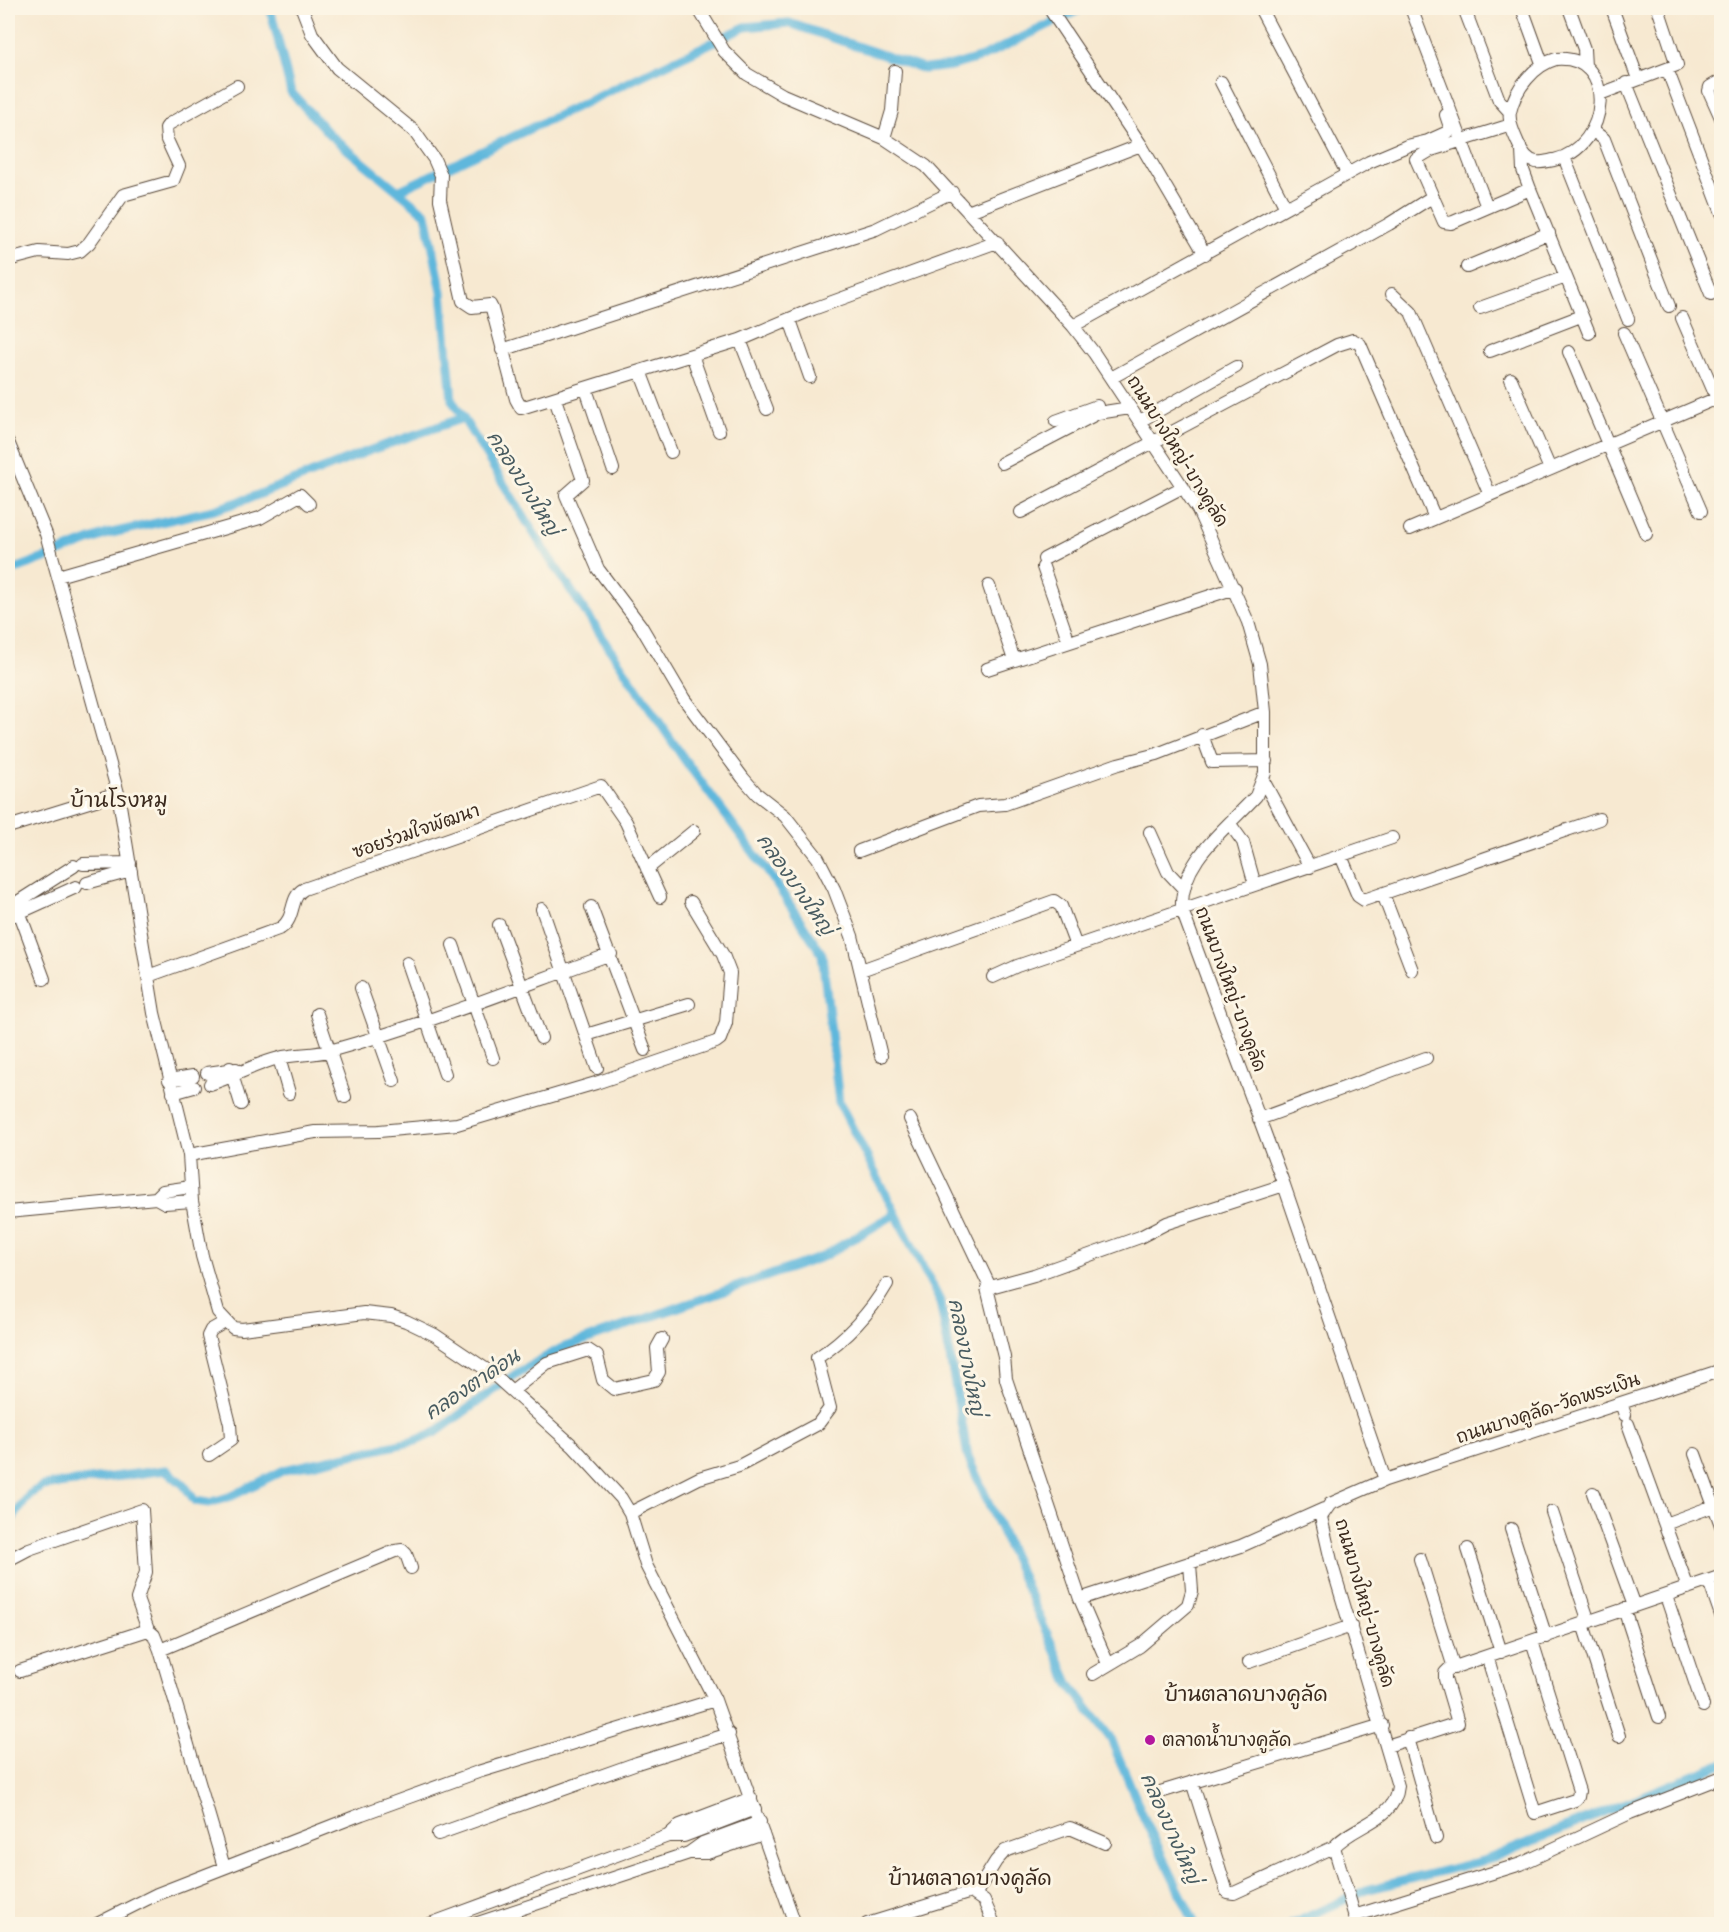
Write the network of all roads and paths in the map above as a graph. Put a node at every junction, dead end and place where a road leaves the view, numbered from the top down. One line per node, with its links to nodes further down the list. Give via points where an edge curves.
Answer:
1 (302, 8): 57 (street, via 312,34 337,68 414,131 434,159 441,175 440,200 463,301 472,307 490,305)
2 (698, 8): 25 (street, ถนนบางใหญ่-บางคูลัด, via 737,67 765,85)
3 (1049, 8): 27 (street)
4 (1260, 8): 31 (street)
5 (1403, 8): 28 (street, via 1450,127)
6 (1411, 8): 26 (street)
7 (1464, 8): 21 (street, via 1500,100)
8 (1522, 8): 12 (street)
9 (1569, 8): 13 (street, via 1584,49)
10 (1612, 8): 17 (street)
11 (1658, 8): 14 (street, via 1678,63)
12 (1542, 63): 13 (street, via 1572,59); 21 (street, via 1521,87)
13 (1585, 66): 20 (street)
14 (1667, 69): 17 (street); 38 (street)
15 (895, 71): 25 (street, via 892,111)
16 (1722, 80): 22 (street, via 1709,91)
17 (1632, 81): 20 (street); 46 (street)
18 (1221, 82): 36 (street)
19 (237, 86): 42 (street, via 169,124 165,133 179,166 173,181 123,195 80,251 39,252)
20 (1600, 94): 24 (street)
21 (1510, 112): 23 (street)
22 (1722, 120)
23 (1511, 125): 26 (street); 29 (street)
24 (1593, 131): 30 (street); 47 (street, via 1604,139)
25 (884, 138): 33 (street, ถนนบางใหญ่-บางคูลัด, via 926,166)
26 (1462, 140): 28 (street); 35 (street)
27 (1141, 145): 37 (street); 41 (street)
28 (1429, 145): 31 (street, via 1407,146); 34 (street, via 1416,159)
29 (1522, 151): 30 (street, via 1538,163); 32 (street)
30 (1564, 157): 51 (street)
31 (1347, 173): 36 (street)
32 (1530, 189): 35 (street); 39 (street)
33 (952, 192): 37 (street, ถนนบางใหญ่-บางคูลัด); 57 (street, via 876,229)
34 (1432, 197): 35 (street, via 1447,223); 64 (street)
35 (1487, 207)
36 (1286, 208): 41 (street)
37 (970, 211): 40 (street, ถนนบางใหญ่-บางคูลัด)
38 (1722, 213)
39 (1549, 233): 43 (street); 44 (street)
40 (997, 242): 52 (street); 53 (street, ถนนบางใหญ่-บางคูลัด)
41 (1204, 254): 53 (street)
42 (8, 260)
43 (1467, 267)
44 (1566, 277): 48 (street); 49 (street)
45 (1392, 294): 84 (street, via 1411,312)
46 (1711, 294)
47 (1669, 306)
48 (1480, 308)
49 (1581, 316): 54 (street); 58 (street)
50 (1682, 318): 68 (street)
51 (1628, 319)
52 (790, 320): 56 (street); 63 (street)
53 (1073, 326): 64 (street, ถนนบางใหญ่-บางคูลัด)
54 (1589, 333)
55 (1624, 333): 73 (street)
56 (740, 340): 60 (street); 71 (street)
57 (502, 350): 67 (street, via 519,407 525,409)
58 (1490, 351)
59 (1569, 352): 78 (street)
60 (692, 355): 62 (street); 75 (street)
61 (1236, 367): 74 (street)
62 (640, 371): 66 (street); 79 (street)
63 (810, 377)
64 (1111, 378): 70 (street, ถนนบางใหญ่-บางคูลัด)
65 (1511, 379): 82 (street)
66 (586, 389): 67 (street); 81 (street)
67 (555, 399): 129 (street, via 583,480 567,492 567,500 598,569 641,626 684,699 743,778 785,816 818,858 834,889)
68 (1720, 402): 73 (street)
69 (1116, 408): 70 (street); 72 (street, via 1101,405); 80 (street, via 1098,413)
70 (1130, 408): 74 (street, ถนนบางใหญ่-บางคูลัด)
71 (767, 409)
72 (1056, 421)
73 (1663, 421): 78 (street); 86 (street)
74 (1140, 422): 77 (street, ถนนบางใหญ่-บางคูลัด)
75 (719, 431)
76 (8, 442): 91 (street, via 46,534)
77 (1154, 442): 83 (street, ถนนบางใหญ่-บางคูลัด); 87 (street); 88 (street, via 1337,345 1357,341)
78 (1609, 444): 82 (street); 90 (street)
79 (671, 452)
80 (1002, 463)
81 (613, 469)
82 (1550, 470): 84 (street)
83 (1183, 487): 93 (street, ถนนบางใหญ่-บางคูลัด); 94 (street, via 1044,563)
84 (1490, 495): 88 (street)
85 (309, 504): 91 (street, via 300,495 260,518)
86 (1701, 511)
87 (1021, 512)
88 (1435, 518): 89 (street)
89 (1410, 529)
90 (1646, 534)
91 (58, 576): 101 (street)
92 (989, 586): 95 (street)
93 (1235, 588): 94 (street); 97 (street, ถนนบางใหญ่-บางคูลัด, via 1255,645)
94 (1069, 642): 95 (street)
95 (1014, 660): 96 (street)
96 (987, 669)
97 (1265, 711): 98 (street); 99 (street, ถนนบางใหญ่-บางคูลัด)
98 (1202, 735): 99 (street, via 1212,762); 108 (street, via 1157,754 1005,804 978,807)
99 (1266, 761): 100 (street, ถนนบางใหญ่-บางคูลัด)
100 (1264, 782): 103 (street, ถนนบางใหญ่-บางคูลัด); 111 (street)
101 (118, 793): 104 (street); 110 (street)
102 (1599, 819): 115 (street)
103 (1230, 824): 113 (street, via 1243,843); 114 (street, ถนนบางใหญ่-บางคูลัด, via 1195,861)
104 (8, 827)
105 (694, 831): 112 (street)
106 (1150, 832): 114 (street, via 1168,872)
107 (1392, 838): 109 (street)
108 (859, 851)
109 (1341, 856): 111 (street); 115 (street, via 1361,899)
110 (130, 867): 119 (street); 119 (street, via 79,865); 131 (street)
111 (1310, 867): 121 (street)
112 (647, 869): 116 (street, ซอยร่วมใจพัฒนา); 131 (street, ซอยร่วมใจพัฒนา, via 626,822 601,786 304,889 297,894 291,919 281,928)
113 (1253, 878)
114 (1182, 888): 121 (street, ถนนบางใหญ่-บางคูลัด)
115 (1383, 894): 130 (street)
116 (660, 897)
117 (691, 902): 162 (street, via 730,973 726,1023 716,1042 457,1124 315,1132)
118 (591, 907): 126 (street)
119 (19, 908): 122 (street); 133 (street)
120 (542, 909): 128 (street)
121 (1182, 910): 125 (street); 161 (street, ถนนบางใหญ่-บางคูลัด)
122 (8, 915)
123 (499, 925): 134 (street)
124 (453, 945): 136 (street)
125 (1076, 946): 129 (street, via 1061,906 1054,901); 132 (street)
126 (611, 954): 128 (street); 139 (street)
127 (407, 963): 140 (street)
128 (564, 970): 134 (street); 141 (street)
129 (861, 970): 146 (street)
130 (1412, 970)
131 (148, 976): 154 (street)
132 (993, 977)
133 (44, 979)
134 (522, 986): 136 (street); 143 (street)
135 (361, 988): 142 (street)
136 (474, 1003): 140 (street); 148 (street)
137 (689, 1004): 139 (street)
138 (317, 1014): 145 (street)
139 (635, 1018): 141 (street); 144 (street)
140 (426, 1020): 142 (street); 152 (street)
141 (586, 1035): 150 (street)
142 (379, 1036): 145 (street); 155 (street)
143 (540, 1038)
144 (645, 1050)
145 (330, 1051): 147 (street); 158 (street)
146 (880, 1056)
147 (279, 1058): 151 (street); 157 (street)
148 (494, 1058)
149 (1426, 1058): 161 (street)
150 (597, 1068)
151 (235, 1072): 153 (street); 159 (street)
152 (445, 1074)
153 (209, 1078)
154 (169, 1080): 156 (street); 156 (street, via 194,1082)
155 (394, 1082)
156 (173, 1093): 162 (street)
157 (289, 1093)
158 (345, 1097)
159 (241, 1104)
160 (910, 1119): 169 (street)
161 (1259, 1119): 163 (street, ถนนบางใหญ่-บางคูลัด)
162 (189, 1155): 164 (street)
163 (1284, 1185): 169 (street, via 1167,1223 1034,1275); 177 (street, ถนนบางใหญ่-บางคูลัด)
164 (191, 1188): 165 (street, via 162,1191); 166 (street)
165 (156, 1198): 166 (street, via 165,1203); 167 (street)
166 (192, 1201): 170 (street, via 202,1256 218,1312)
167 (8, 1212)
168 (887, 1284): 182 (street, via 870,1312 817,1358 830,1408 818,1424 739,1466 699,1478)
169 (990, 1287): 195 (street, via 986,1290 1006,1379)
170 (225, 1322): 173 (street, via 242,1329 357,1313 391,1316 435,1335); 176 (street, via 208,1336 231,1434 228,1444)
171 (662, 1338): 173 (street, via 657,1348 659,1372 654,1380 614,1389 603,1380 597,1356 588,1350 546,1363)
172 (1722, 1370): 174 (street, ถนนบางคูลัด-วัดพระเงิน)
173 (510, 1389): 182 (street, via 573,1446)
174 (1625, 1414): 177 (street, ถนนบางคูลัด-วัดพระเงิน); 183 (street)
175 (1695, 1454): 179 (street)
176 (209, 1455)
177 (1384, 1480): 180 (street, ถนนบางใหญ่-บางคูลัด)
178 (1593, 1493): 196 (street)
179 (1717, 1505): 183 (street); 184 (street)
180 (1324, 1509): 189 (street); 199 (street, ถนนบางใหญ่-บางคูลัด, via 1321,1524)
181 (1552, 1512): 198 (street)
182 (630, 1513): 211 (street, via 646,1564)
183 (1665, 1524): 193 (street)
184 (1722, 1528)
185 (1511, 1529): 201 (street)
186 (1468, 1549): 204 (street)
187 (1420, 1559): 208 (street)
188 (8, 1560): 200 (street, via 142,1510 146,1572 137,1599)
189 (1190, 1564): 195 (street); 207 (street, via 1192,1591 1188,1605 1140,1646)
190 (411, 1568): 203 (street, via 406,1554 395,1551)
191 (1722, 1576): 192 (street)
192 (1709, 1581): 193 (street); 197 (street)
193 (1688, 1588): 194 (street)
194 (1666, 1596): 196 (street); 212 (street)
195 (1080, 1599): 207 (street)
196 (1629, 1608): 198 (street); 213 (street)
197 (1722, 1618)
198 (1586, 1623): 201 (street); 216 (street)
199 (1351, 1626): 206 (street); 214 (street, ถนนบางใหญ่-บางคูลัด)
200 (148, 1630): 203 (street); 209 (street)
201 (1546, 1637): 202 (street)
202 (1532, 1641): 204 (street); 205 (street, via 1579,1791 1575,1800 1535,1813)
203 (160, 1650): 228 (street)
204 (1501, 1652): 205 (street)
205 (1487, 1656): 208 (street)
206 (1249, 1662)
207 (1108, 1664): 210 (street)
208 (1454, 1668): 217 (street, via 1445,1673 1445,1679 1458,1723)
209 (20, 1671)
210 (1093, 1674)
211 (715, 1700): 215 (street); 228 (street, via 478,1772)
212 (1704, 1706)
213 (1659, 1717)
214 (1382, 1725): 218 (street, ถนนบางใหญ่-บางคูลัด); 220 (street)
215 (729, 1734): 222 (street); 224 (street)
216 (1619, 1736)
217 (1408, 1738): 218 (street); 225 (street)
218 (1387, 1746): 227 (street, ถนนบางใหญ่-บางคูลัด, via 1398,1786 1394,1804)
219 (1722, 1777): 230 (street, via 1630,1813 1521,1864)
220 (1192, 1782): 221 (street); 227 (street, ถนนบางใหญ่-บางคูลัด, via 1227,1892 1234,1893)
221 (1157, 1793)
222 (753, 1803): 223 (street); 232 (street, via 684,1836 668,1836)
223 (762, 1828): 233 (street, via 707,1853 689,1853); 234 (street)
224 (438, 1834)
225 (1436, 1838)
226 (1105, 1843): 229 (street, via 1070,1828 1012,1848 996,1861)
227 (1334, 1847): 230 (street)
228 (224, 1867): 231 (street)
229 (976, 1893): 235 (street, via 959,1894); 236 (street, via 989,1909)
230 (1354, 1917)
231 (97, 1924)
232 (430, 1924)
233 (475, 1924)
234 (795, 1924)
235 (867, 1924)
236 (994, 1924)

